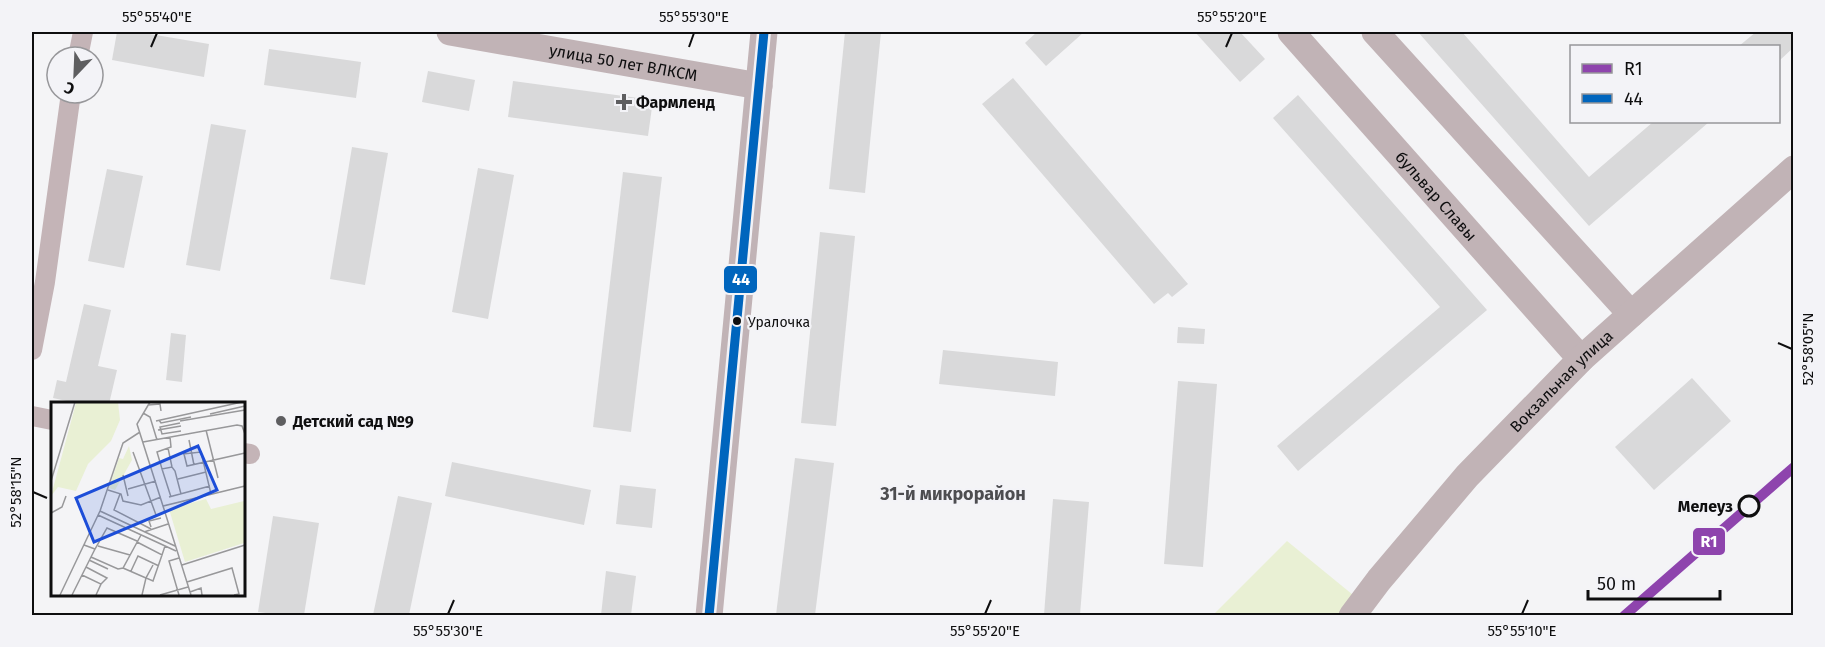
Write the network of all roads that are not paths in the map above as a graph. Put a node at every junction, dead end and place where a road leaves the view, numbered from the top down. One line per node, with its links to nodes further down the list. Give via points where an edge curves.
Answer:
1 (450, 32): 5 (street, улица 50 лет ВЛКСМ)
2 (764, 32): 5 (street)
3 (1291, 32): 10 (street, бульвар Славы)
4 (1375, 32): 8 (street)
5 (759, 86): 13 (street)
6 (70, 105): 9 (street)
7 (1794, 169): 8 (street, Вокзальная улица)
8 (1631, 314): 10 (street, Вокзальная улица)
9 (32, 350)
10 (1581, 359): 14 (street, Вокзальная улица, via 1467,476)
11 (32, 416): 12 (street)
12 (51, 420)
13 (709, 615)
14 (1352, 615)

